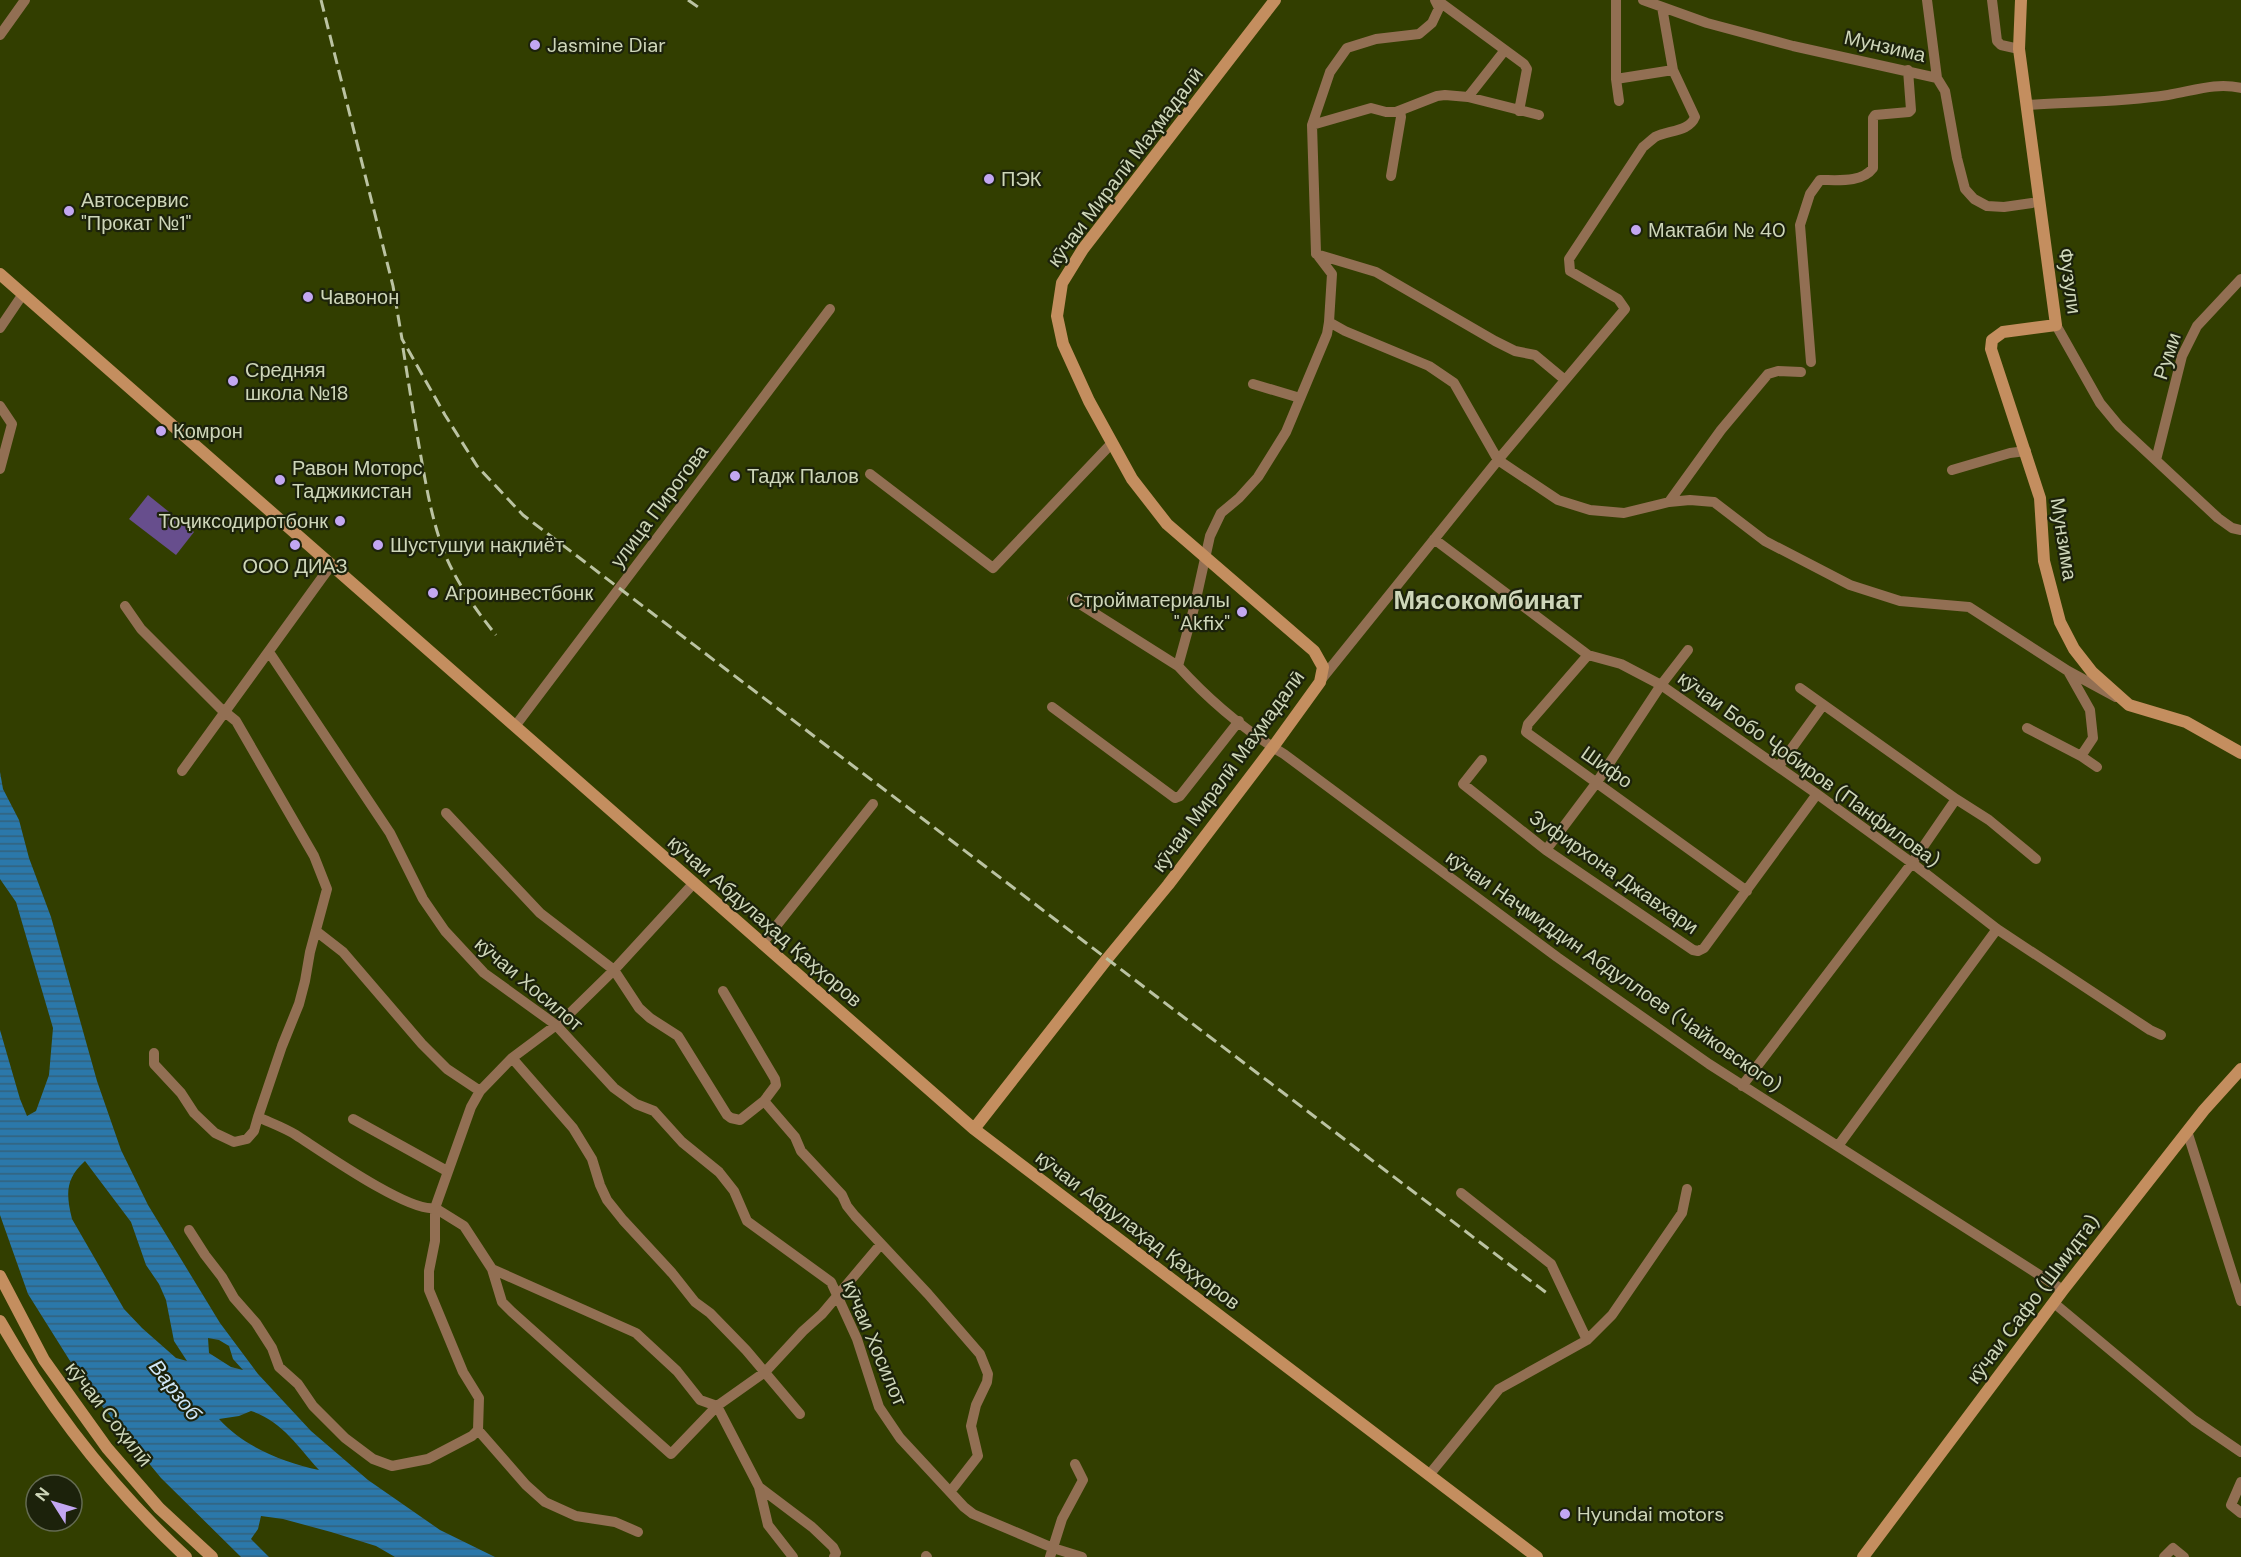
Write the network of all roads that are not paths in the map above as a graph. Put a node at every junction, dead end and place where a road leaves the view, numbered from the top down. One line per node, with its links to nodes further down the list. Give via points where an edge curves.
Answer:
1 (25, 0): 10 (street)
2 (1275, 0): 41 (street, кӯчаи Миралӣ Маҳмадалӣ, via 1083,249 1062,283 1056,316 1064,344)
3 (1436, 0): 12 (street); 24 (street, via 1438,8 1432,23 1419,34 1376,39 1347,48 1330,72)
4 (1616, 0): 16 (street)
5 (1643, 0): 9 (street, Мунзима)
6 (1927, 0): 15 (street)
7 (1992, 0): 11 (street, via 1997,41)
8 (2021, 0): 11 (street, Фузули)
9 (1662, 7): 13 (street); 14 (street, Мунзима, via 1793,46)
10 (0, 34)
11 (2019, 49): 20 (street, Фузули)
12 (1505, 50): 18 (street); 22 (street, via 1527,69)
13 (1673, 70): 16 (street); 37 (street, via 1694,121 1655,137 1643,147 1569,259 1570,271 1618,299 1625,309)
14 (1908, 70): 15 (street, Мунзима); 35 (street, via 1911,110 1873,118 1873,168 1868,174 1849,179 1820,180 1810,194 1800,225)
15 (1937, 78): 26 (street, Мунзима, via 1945,92 1965,189 1987,206)
16 (1616, 79): 19 (street)
17 (2241, 88): 20 (street, via 2228,85 2168,95)
18 (1468, 98): 21 (street, via 1437,96); 22 (street)
19 (1619, 101)
20 (2028, 105): 33 (street, Фузули)
21 (1400, 111): 24 (street, via 1371,108); 25 (street)
22 (1519, 111): 23 (street)
23 (1539, 115)
24 (1312, 125): 27 (street)
25 (1391, 176)
26 (2032, 203)
27 (1316, 254): 32 (street, via 1332,274); 37 (street, via 1376,272 1495,341 1535,355)
28 (0, 274): 30 (street, кӯчаи Абдулаҳад Қаҳҳоров)
29 (2241, 279): 44 (street, Руми, via 2197,326 2182,356)
30 (23, 294): 34 (street); 52 (street, кӯчаи Абдулаҳад Қаҳҳоров)
31 (830, 309): 68 (street, улица Пирогова)
32 (1329, 322): 39 (street); 43 (street, via 1429,366 1454,383)
33 (2056, 325): 42 (street, Мунзима, via 2003,332 1992,340 1991,349); 44 (street, Фузули, via 2100,403)
34 (0, 328)
35 (1811, 362)
36 (1801, 372): 48 (street, via 1768,374)
37 (1565, 380): 43 (street)
38 (1252, 384): 39 (street)
39 (1300, 398): 51 (street, via 1286,432 1258,477 1221,513)
40 (0, 406): 45 (street, via 12,424)
41 (1112, 443): 47 (street, via 993,568); 51 (street, кӯчаи Миралӣ Маҳмадалӣ, via 1132,479 1167,524)
42 (2025, 452): 46 (street); 64 (street, Мунзима, via 2040,498 2044,561 2060,622 2092,672)
43 (1498, 460): 48 (street, via 1558,500 1590,510 1624,513); 50 (street)
44 (2156, 460): 49 (street, Фузули, via 2218,518)
45 (0, 469)
46 (1952, 470)
47 (870, 474)
48 (1669, 502): 59 (street, via 1714,502 1765,541 1850,585 1900,602 1969,607)
49 (2241, 530)
50 (1434, 539): 57 (street, кӯчаи Бобо Ҷобиров (Панфилова)); 60 (street)
51 (1204, 555): 58 (street); 60 (street, кӯчаи Миралӣ Маҳмадалӣ, via 1314,651 1323,667)
52 (332, 564): 56 (street); 68 (street, кӯчаи Абдулаҳад Қаҳҳоров)
53 (1072, 599): 58 (street, кӯчаи Наҷмиддин Абдуллоев (Чайковского))
54 (125, 606): 66 (street, via 141,630)
55 (1688, 650): 61 (street)
56 (269, 652): 66 (street); 92 (street, кӯчаи Хосилот, via 390,833 423,899 445,932 484,973)
57 (1588, 655): 61 (street, кӯчаи Бобо Ҷобиров (Панфилова), via 1621,664); 77 (street, Шифо, via 1526,728 1530,735)
58 (1178, 666): 67 (street, кӯчаи Наҷмиддин Абдуллоев (Чайковского))
59 (2068, 671): 64 (street); 72 (street, via 2090,710 2092,738)
60 (1320, 682): 70 (street, кӯчаи Миралӣ Маҳмадалӣ)
61 (1661, 685): 74 (street, кӯчаи Бобо Ҷобиров (Панфилова)); 77 (street)
62 (1800, 687): 63 (street)
63 (1823, 705): 74 (street); 79 (street)
64 (2129, 705): 71 (street, Мунзима, via 2186,722)
65 (1052, 707): 67 (street, via 1175,798)
66 (224, 711): 76 (street); 88 (street, via 236,721 314,856 327,889)
67 (1239, 721): 70 (street, кӯчаи Наҷмиддин Абдуллоев (Чайковского))
68 (516, 725): 85 (street, кӯчаи Абдулаҳад Қаҳҳоров)
69 (2027, 728): 72 (street)
70 (1273, 747): 97 (street, кӯчаи Наҷмиддин Абдуллоев (Чайковского), via 1557,957); 102 (street, кӯчаи Миралӣ Маҳмадалӣ)
71 (2241, 753)
72 (2081, 756): 75 (street)
73 (1482, 760): 82 (street, Зуфирхона Джавхари, via 1463,784)
74 (1779, 766): 78 (street, кӯчаи Бобо Ҷобиров (Панфилова))
75 (2097, 767)
76 (182, 771)
77 (1597, 782): 82 (street); 86 (street, Шифо)
78 (1817, 794): 84 (street, кӯчаи Бобо Ҷобиров (Панфилова)); 86 (street, Зуфирхона Джавхари)
79 (1956, 799): 83 (street); 84 (street)
80 (873, 804): 89 (street)
81 (446, 813): 90 (street, via 540,913)
82 (1546, 850): 86 (street, Зуфирхона Джавхари, via 1693,950 1704,948)
83 (2036, 859)
84 (1912, 863): 87 (street, кӯчаи Бобо Ҷобиров (Панфилова)); 97 (street)
85 (693, 884): 89 (street, кӯчаи Абдулаҳад Қаҳҳоров); 90 (street)
86 (1747, 891)
87 (1997, 929): 93 (street, кӯчаи Бобо Ҷобиров (Панфилова)); 104 (street)
88 (316, 931): 98 (street, via 343,952 447,1069); 100 (street, via 299,1004)
89 (762, 944): 102 (street, кӯчаи Абдулаҳад Қаҳҳоров)
90 (614, 970): 92 (street); 99 (street, via 639,1008 678,1036 727,1115 740,1120)
91 (723, 992): 99 (street, via 775,1079 776,1085)
92 (556, 1025): 95 (street); 114 (street, кӯчаи Хосилот, via 615,1088 636,1104 654,1111 682,1142 719,1172 734,1191 747,1221 828,1279)
93 (2161, 1035)
94 (154, 1053): 100 (street, via 154,1064 215,1133 234,1142 247,1139)
95 (512, 1058): 98 (street); 119 (street, via 573,1128 592,1159 607,1200 622,1220 695,1302)
96 (2241, 1069): 103 (street, кӯчаи Сафо (Шмидта))
97 (1742, 1086): 104 (street, кӯчаи Наҷмиддин Абдуллоев (Чайковского))
98 (480, 1091): 105 (street)
99 (764, 1101): 110 (street, via 795,1137 801,1151)
100 (258, 1117): 108 (street, via 295,1134 387,1191)
101 (353, 1119): 105 (street)
102 (974, 1129): 125 (street, кӯчаи Абдулаҳад Қаҳҳоров)
103 (2187, 1131): 113 (street, кӯчаи Сафо (Шмидта)); 115 (street)
104 (1838, 1146): 113 (street, кӯчаи Наҷмиддин Абдуллоев (Чайковского))
105 (447, 1171): 108 (street)
106 (1687, 1190): 118 (street, via 1682,1213 1668,1235 1612,1315)
107 (1461, 1193): 118 (street, via 1551,1264)
108 (435, 1208): 111 (street, via 464,1226); 122 (street, via 429,1290 478,1398)
109 (189, 1230): 122 (street, via 261,1331 279,1367 345,1438 373,1459 392,1466 428,1459)
110 (881, 1244): 114 (street); 128 (street, via 966,1336 980,1354 988,1374 971,1426 978,1455)
111 (492, 1269): 120 (street, via 636,1333 677,1371 700,1400); 120 (street, via 502,1302 671,1454)
112 (0, 1276): 133 (street, кӯчаи Соҳилӣ, via 44,1360 107,1448 159,1508)
113 (2063, 1290): 116 (street, кӯчаи Сафо (Шмидта))
114 (837, 1297): 119 (street); 128 (street, кӯчаи Хосилот, via 857,1339 879,1407 900,1438)
115 (2241, 1301)
116 (2054, 1303): 123 (street, via 2194,1420); 138 (street, кӯчаи Сафо (Шмидта))
117 (0, 1321): 132 (street, кӯчаи Соҳилӣ, via 27,1368 89,1454 147,1520)
118 (1587, 1340): 125 (street, via 1499,1389)
119 (765, 1372): 120 (street); 121 (street)
120 (717, 1406): 127 (street)
121 (800, 1414)
122 (478, 1430): 130 (street, via 545,1502 576,1516 615,1522)
123 (2241, 1452)
124 (1075, 1464): 131 (street, via 1083,1480 1062,1519)
125 (1429, 1475): 137 (street, кӯчаи Абдулаҳад Қаҳҳоров)
126 (2241, 1482): 129 (street, via 2231,1505)
127 (759, 1487): 134 (street, via 768,1525); 135 (street, via 812,1527 833,1547)
128 (950, 1492): 131 (street, кӯчаи Хосилот, via 973,1514)
129 (2241, 1513)
130 (638, 1532)
131 (1051, 1552): 136 (street, кӯчаи Хосилот)
132 (186, 1557)
133 (212, 1557)
134 (793, 1557)
135 (834, 1557)
136 (1082, 1557)
137 (1537, 1557)
138 (1863, 1557)
139 (2164, 1557): 140 (street, via 2173,1548)
140 (2184, 1557)

